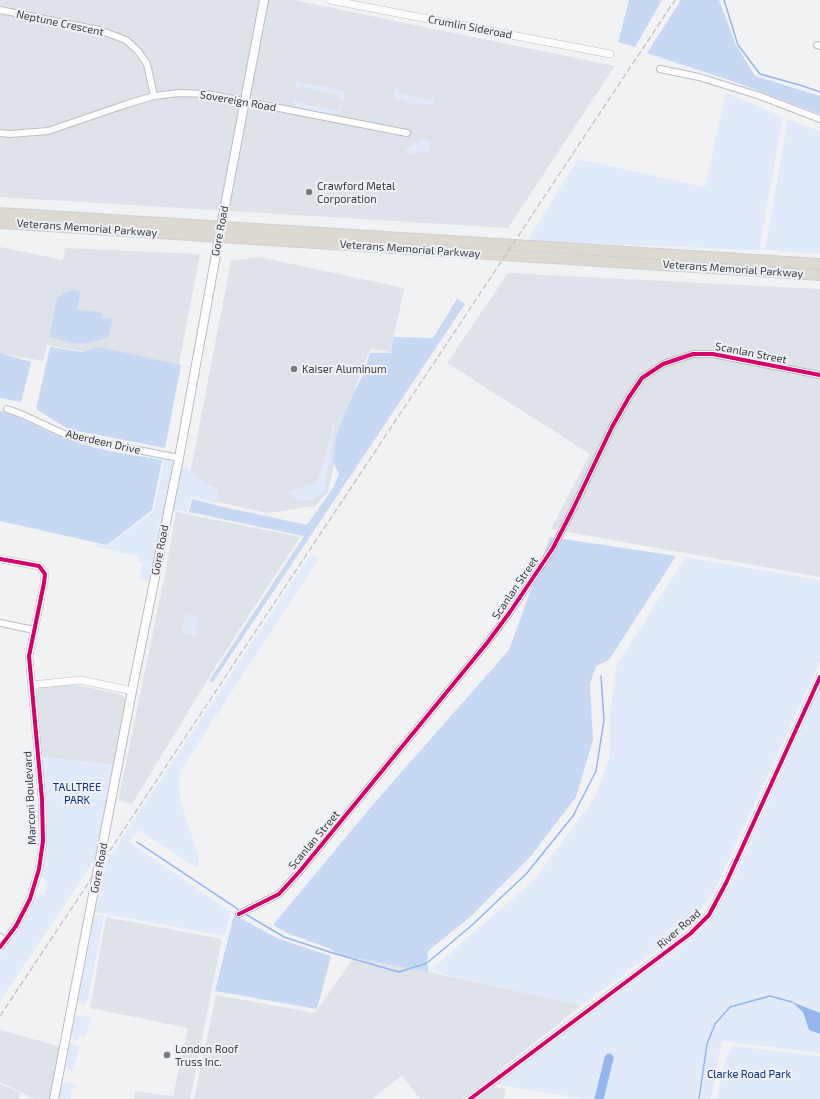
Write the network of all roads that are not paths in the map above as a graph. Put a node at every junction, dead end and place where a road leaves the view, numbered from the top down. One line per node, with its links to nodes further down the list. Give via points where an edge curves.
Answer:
1 (264, 0): 7 (main road, Gore Road)
2 (330, 0): 4 (street, Crumlin Sideroad)
3 (0, 10): 6 (street, Neptune Crescent, via 99,30 126,40 147,64)
4 (610, 54)
5 (660, 69): 8 (street, via 699,77 760,96)
6 (154, 96): 7 (street, Sovereign Road, via 179,93 207,94); 9 (street, Sovereign Road, via 48,131)
7 (245, 102): 10 (street, Sovereign Road); 13 (main road, Gore Road)
8 (820, 119)
9 (0, 133)
10 (407, 133)
11 (0, 213): 13 (highway, Veterans Memorial Parkway)
12 (0, 223): 13 (highway, Veterans Memorial Parkway)
13 (220, 232): 14 (highway, Veterans Memorial Parkway); 15 (highway, Veterans Memorial Parkway); 18 (main road, Gore Road)
14 (820, 264)
15 (820, 275)
16 (820, 375): 25 (street, Scanlan Street, via 714,354 693,354 662,364 642,378 612,428 552,548 501,624 300,871 279,894)
17 (7, 409): 18 (street, Aberdeen Drive, via 72,437)
18 (179, 458): 24 (main road, Gore Road)
19 (0, 559): 21 (street, Marconi Boulevard, via 38,566 45,574)
20 (0, 623): 21 (street)
21 (34, 630): 23 (street, Marconi Boulevard, via 29,656)
22 (820, 678): 29 (street, River Road, via 739,857 709,915 690,934)
23 (31, 685): 24 (street, via 81,680); 26 (street, Marconi Boulevard, via 42,799 43,841 39,869 30,899 16,926)
24 (132, 691): 28 (main road, Gore Road)
25 (239, 914)
26 (3, 939): 27 (street, Marconi Boulevard)
27 (0, 947)
28 (54, 1099)
29 (470, 1099)

